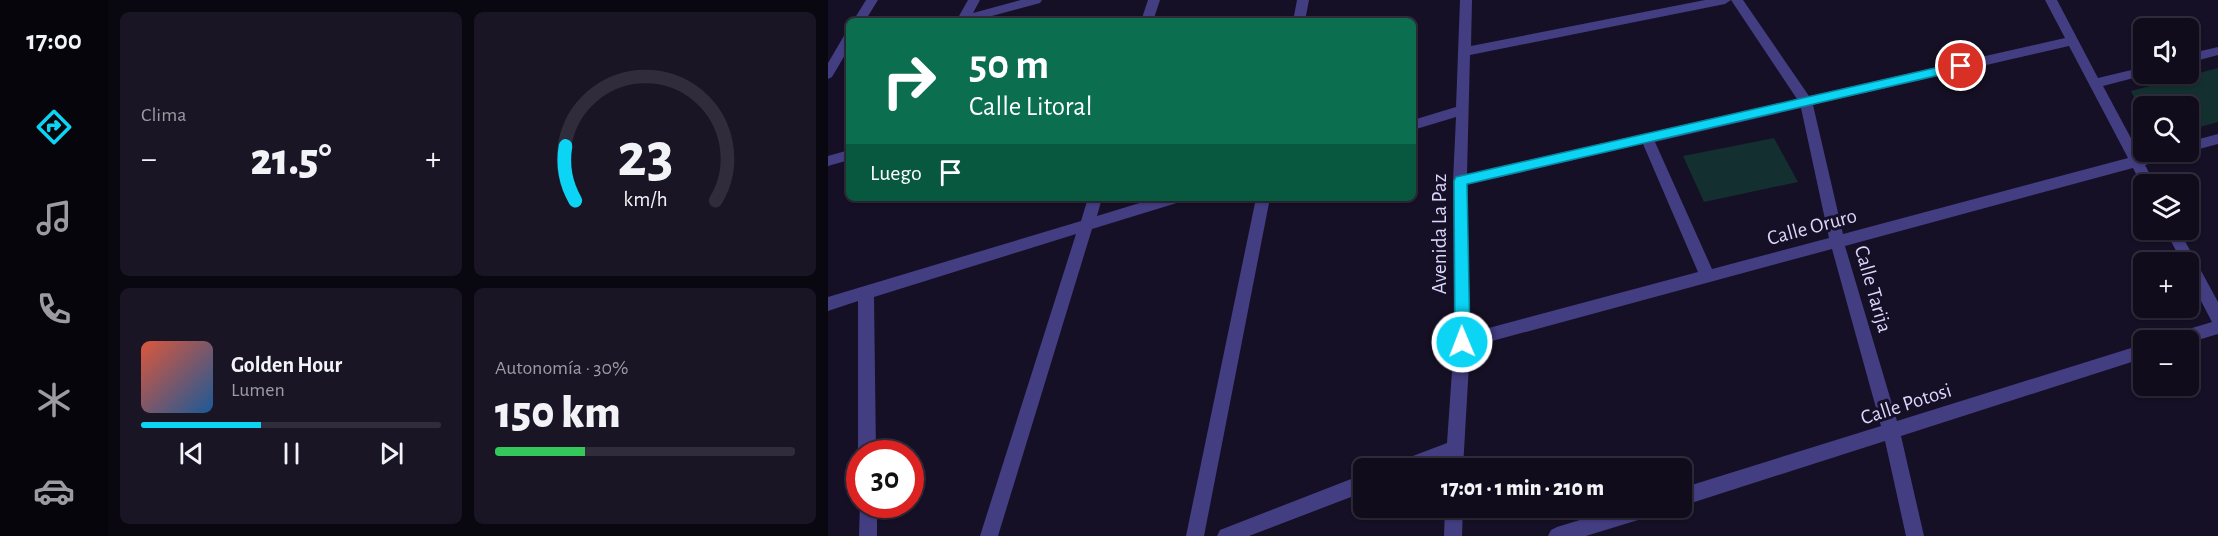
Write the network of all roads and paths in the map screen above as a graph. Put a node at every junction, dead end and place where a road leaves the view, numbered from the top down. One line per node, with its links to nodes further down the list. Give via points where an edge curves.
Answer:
1 (872, 0): 10 (street)
2 (974, 0): 11 (street)
3 (1036, 0): 12 (street)
4 (1154, 0): 13 (street)
5 (1303, 0): 14 (street)
6 (1466, 0): 17 (street, Avenida La Paz)
7 (1725, 0): 17 (street)
8 (1737, 0): 23 (street, Calle Tarija)
9 (2051, 0): 15 (street)
10 (861, 18)
11 (962, 18)
12 (968, 18)
13 (1148, 18)
14 (1300, 18)
15 (2072, 41): 22 (street); 23 (street)
16 (2218, 51): 19 (street)
17 (1463, 52): 24 (street, Avenida La Paz)
18 (839, 53): 20 (street)
19 (2199, 56)
20 (828, 74)
21 (2133, 74): 22 (street)
22 (2095, 83): 29 (street)
23 (1806, 102): 26 (street); 39 (street, Calle Tarija)
24 (1463, 110): 25 (street); 33 (street, Avenida La Paz)
25 (1416, 124)
26 (1647, 138): 33 (street); 40 (street)
27 (2218, 139): 28 (street)
28 (2199, 144)
29 (2133, 155)
30 (846, 156): 31 (street)
31 (828, 161)
32 (2133, 162): 39 (street, Calle Oruro)
33 (1461, 181): 46 (street, Avenida La Paz)
34 (1094, 201): 37 (street)
35 (1164, 201): 37 (street)
36 (1262, 201): 60 (street)
37 (1087, 225): 41 (street); 59 (street)
38 (2177, 240): 43 (street)
39 (1837, 242): 40 (street, Calle Oruro); 48 (street, Calle Tarija)
40 (1708, 277): 46 (street, Calle Oruro)
41 (866, 292): 42 (street); 49 (street)
42 (828, 304)
43 (2218, 317)
44 (2218, 327): 45 (street)
45 (2199, 333)
46 (1462, 342): 50 (street, Avenida La Paz)
47 (2133, 355): 48 (street, Calle Potosi)
48 (1892, 433): 54 (street, Calle Potosi); 64 (street, Calle Tarija)
49 (867, 440)
50 (1455, 448): 51 (street); 52 (street, Avenida La Paz)
51 (1428, 458)
52 (1454, 458)
53 (1353, 487): 61 (street)
54 (1692, 494)
55 (868, 518): 58 (street)
56 (1454, 518): 62 (street)
57 (1615, 518): 63 (street)
58 (868, 536)
59 (989, 536)
60 (1195, 536)
61 (1226, 536)
62 (1453, 536)
63 (1557, 536)
64 (1915, 536)

